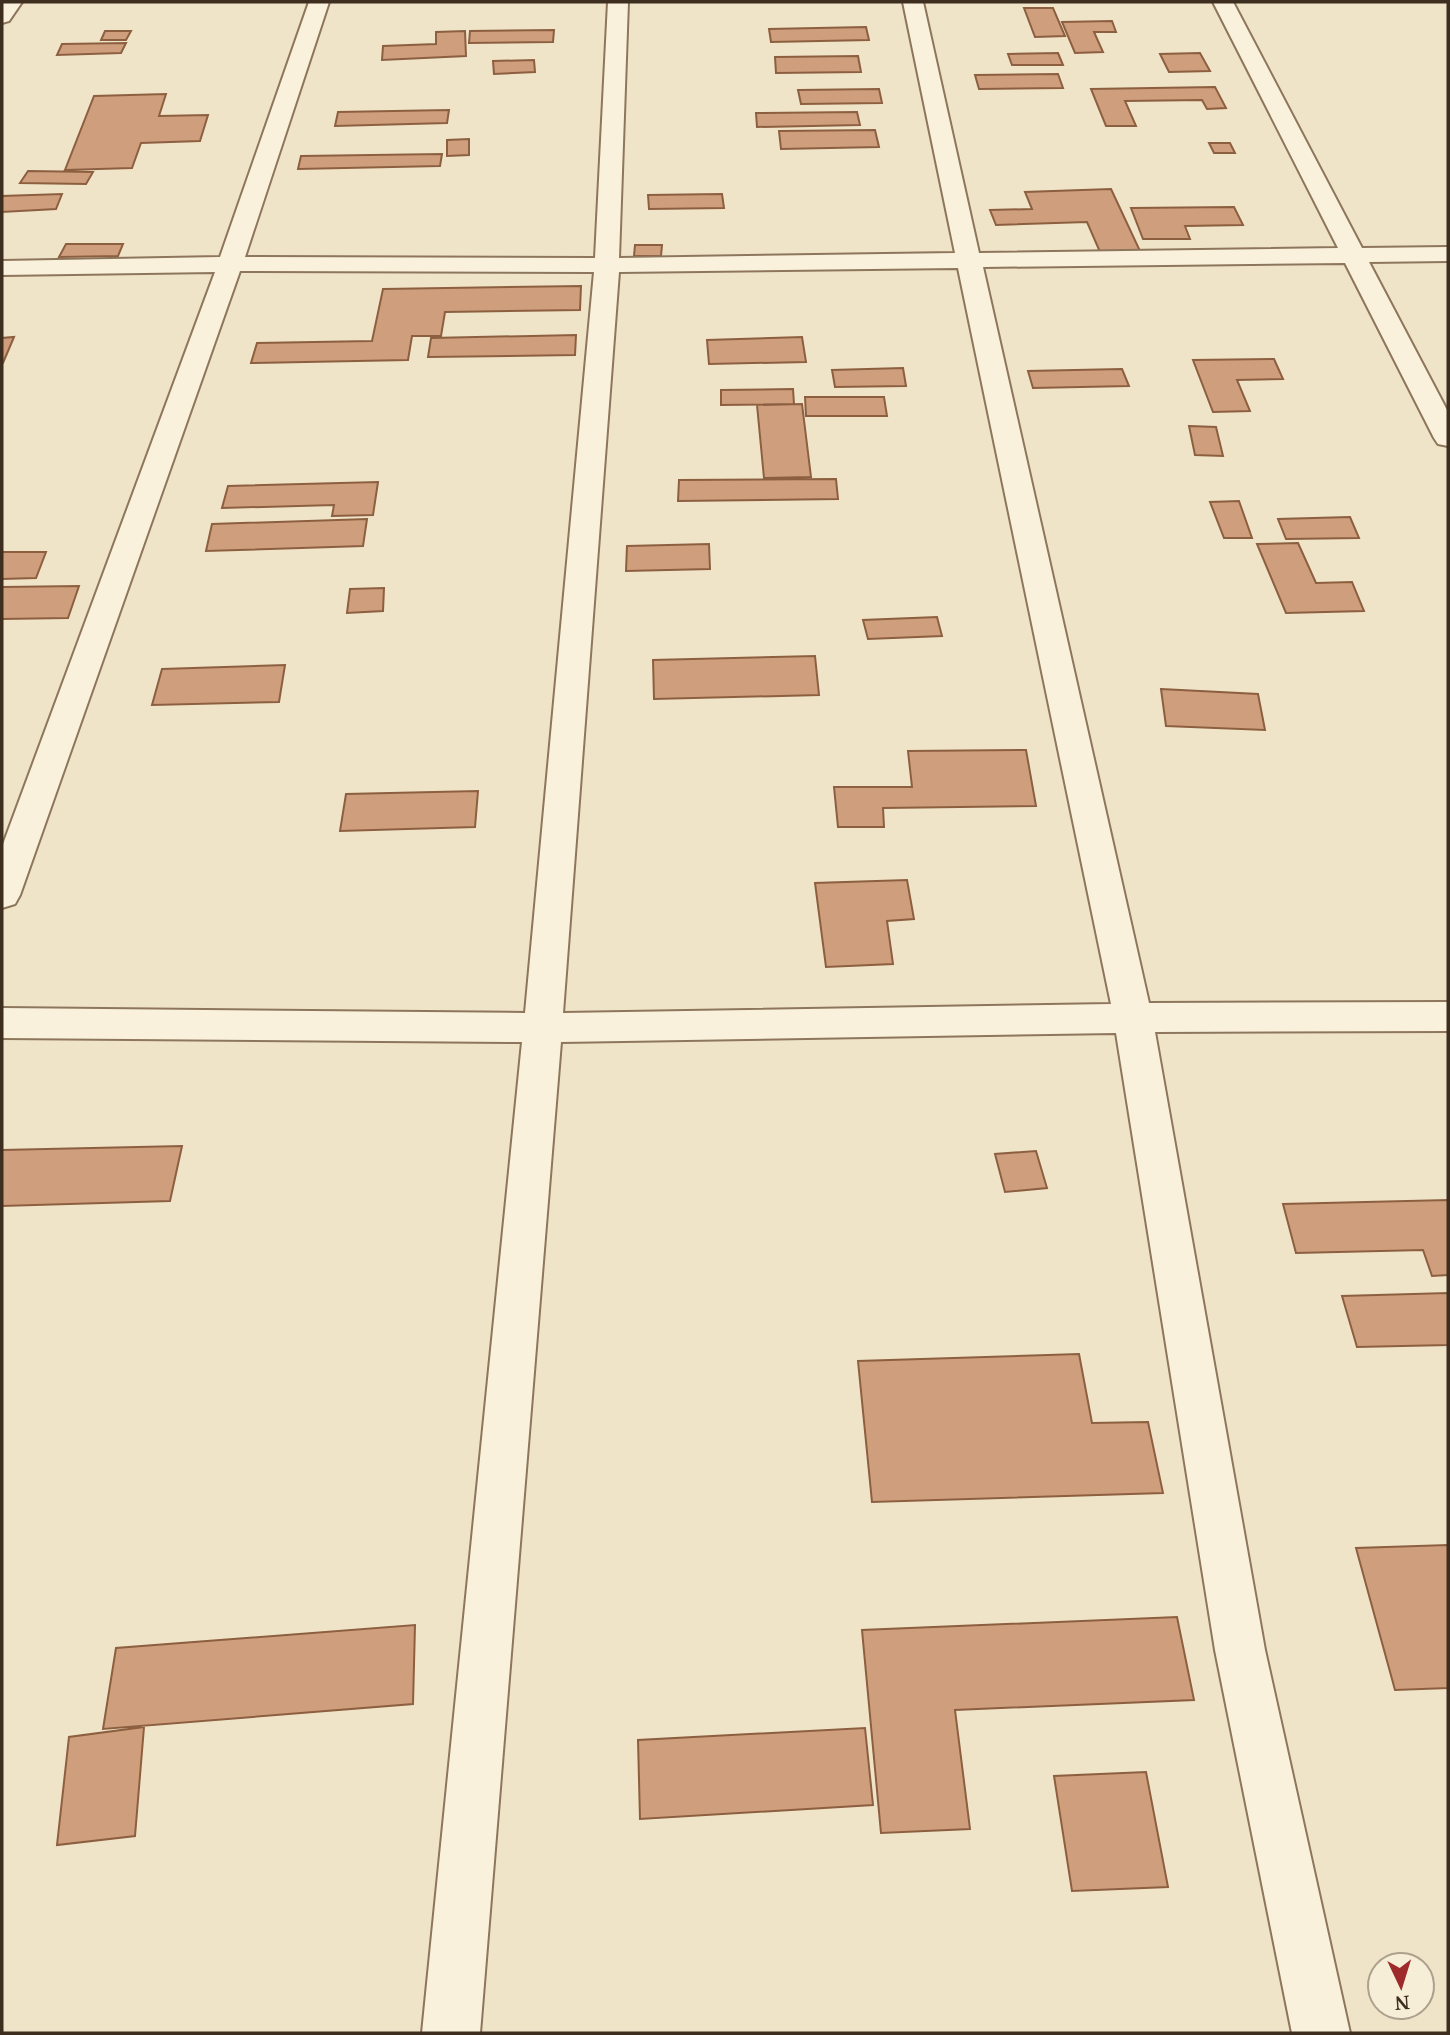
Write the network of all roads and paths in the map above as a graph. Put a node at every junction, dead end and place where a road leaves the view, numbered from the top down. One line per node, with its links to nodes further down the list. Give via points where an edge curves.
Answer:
1 (12, 2): 6 (street)
2 (319, 2): 10 (street)
3 (618, 2): 11 (street)
4 (913, 2): 9 (street)
5 (1223, 2): 8 (street)
6 (2, 17)
7 (1448, 254): 8 (street)
8 (1353, 255): 9 (street); 13 (street)
9 (968, 259): 11 (street); 16 (street)
10 (230, 264): 11 (street); 12 (street); 14 (street)
11 (607, 265): 18 (street)
12 (2, 268)
13 (1448, 438)
14 (2, 895)
15 (1448, 1016): 16 (street)
16 (1133, 1018): 18 (street); 20 (street, via 1240,1650)
17 (2, 1023): 18 (street)
18 (543, 1028): 19 (street)
19 (451, 2033)
20 (1321, 2033)

